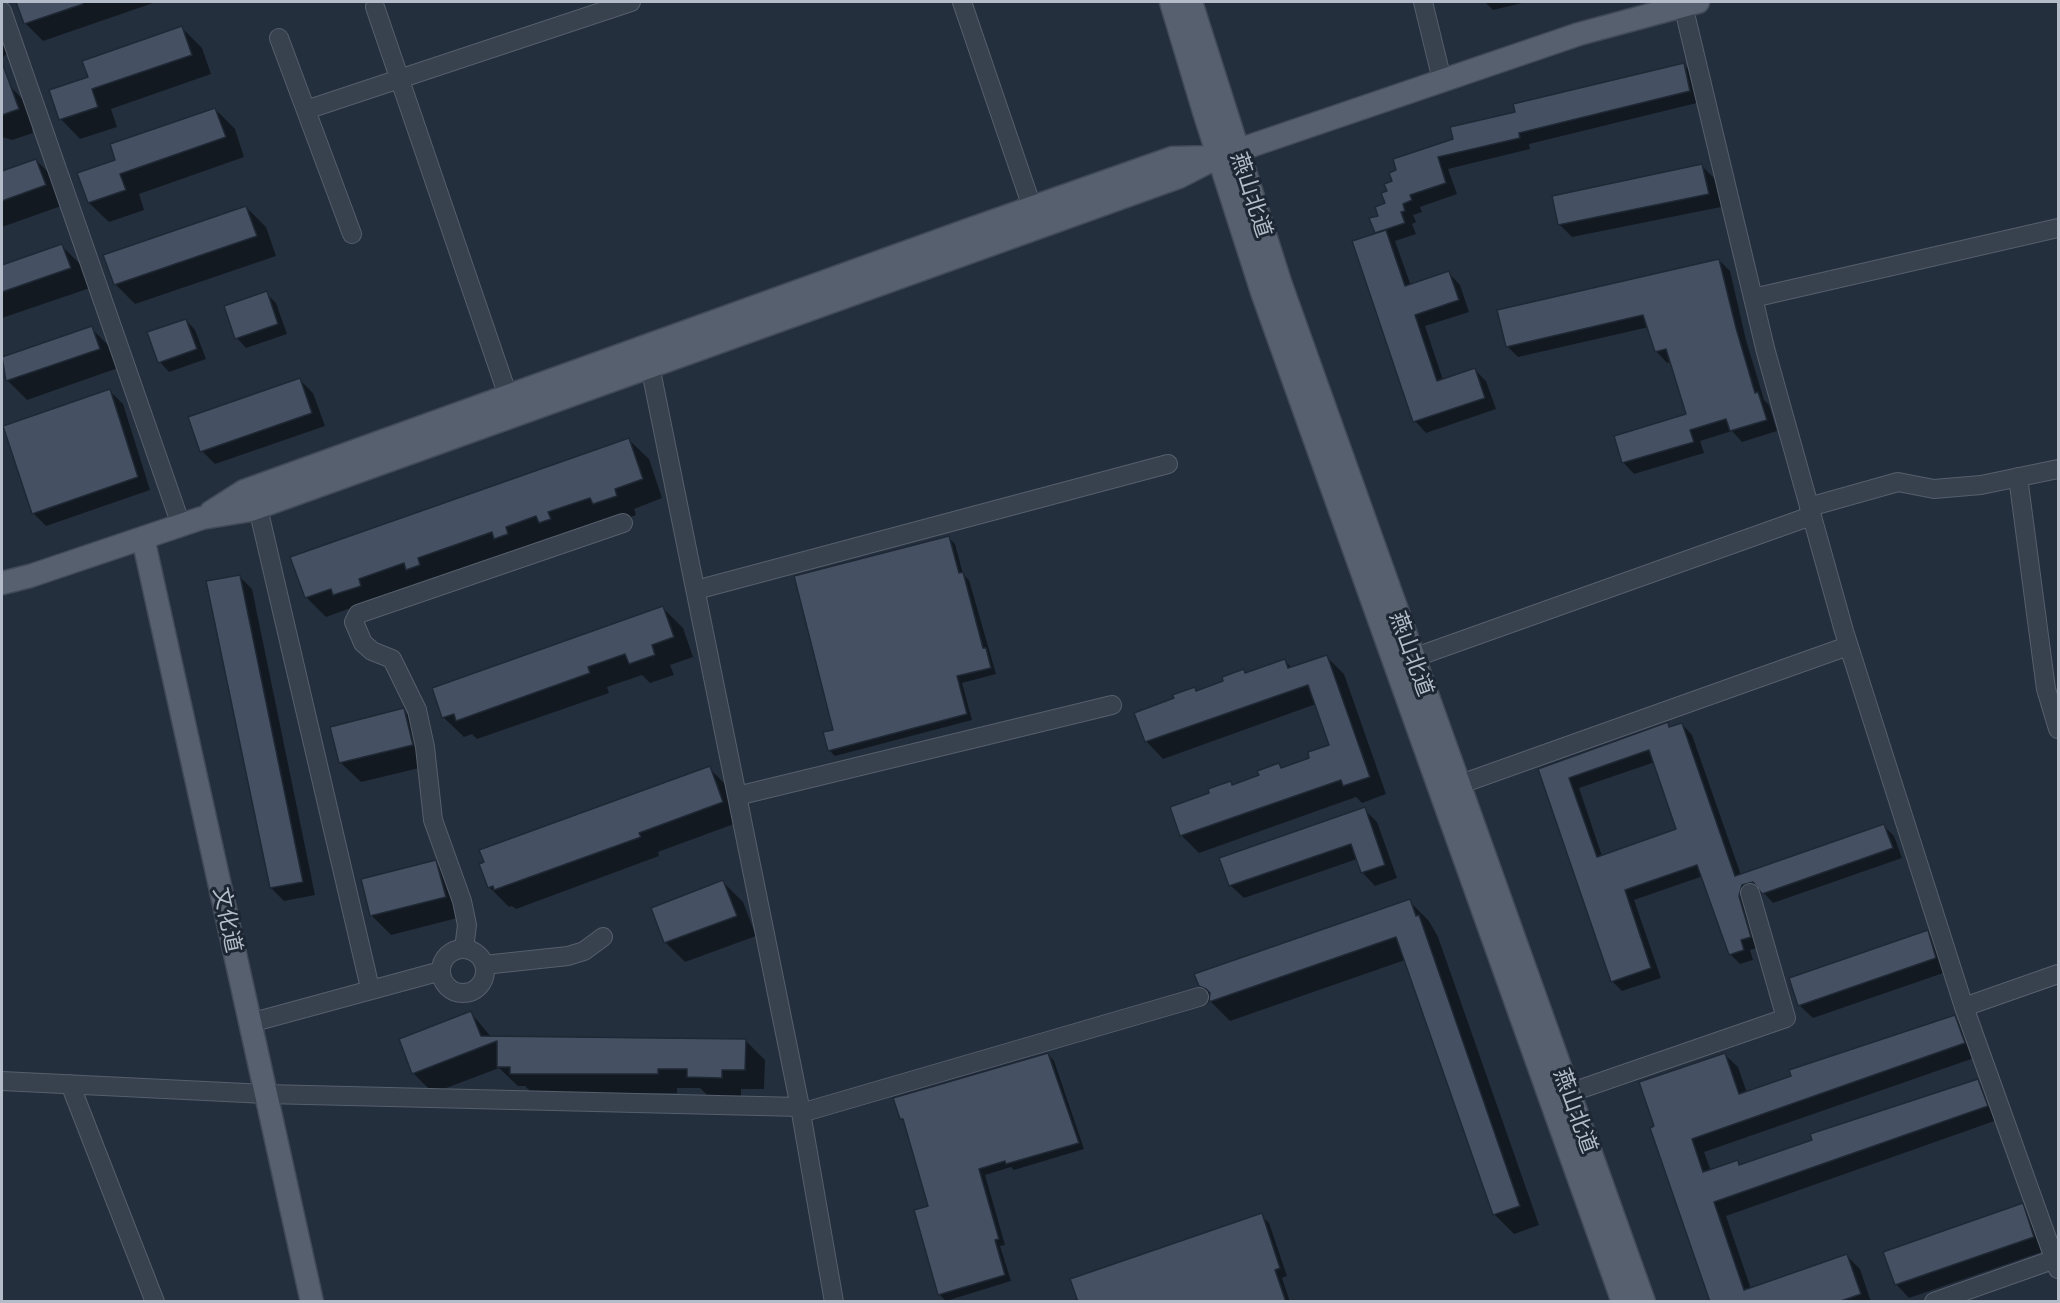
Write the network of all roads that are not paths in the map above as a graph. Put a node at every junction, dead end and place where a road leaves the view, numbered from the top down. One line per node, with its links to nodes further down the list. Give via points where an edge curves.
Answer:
1 (631, 2): 7 (street)
2 (962, 2): 15 (street)
3 (1171, 2): 14 (main road, 燕山北道)
4 (1191, 2): 14 (main road, 燕山北道)
5 (1423, 2): 12 (street)
6 (1690, 3): 12 (main road, via 1588,31); 18 (street)
7 (603, 6): 11 (street)
8 (375, 7): 11 (street)
9 (2, 10): 26 (street)
10 (279, 38): 13 (street)
11 (399, 79): 13 (street); 20 (street)
12 (1442, 80): 14 (main road)
13 (306, 110): 17 (street)
14 (1227, 153): 15 (main road, via 1172,158); 19 (main road, via 1179,177); 32 (main road, 燕山北道, via 1281,285); 56 (main road, 燕山北道, via 1266,303)
15 (1032, 207): 20 (main road)
16 (2058, 228): 18 (street)
17 (352, 234)
18 (1753, 298): 25 (street)
19 (650, 366): 24 (main road); 30 (street)
20 (508, 396): 26 (main road, via 244,491)
21 (1168, 464): 30 (street)
22 (2058, 469): 23 (street)
23 (2018, 477): 25 (street, via 1934,489 1898,482); 34 (street, via 2046,689)
24 (258, 508): 26 (main road); 43 (street)
25 (1810, 511): 31 (street); 32 (street)
26 (191, 521): 28 (main road)
27 (623, 523): 39 (street, via 358,614 354,622 363,644 392,659 417,710 433,820 462,900)
28 (143, 538): 29 (main road); 46 (main road, 文化道)
29 (2, 583)
30 (696, 590): 36 (street)
31 (1848, 646): 35 (street); 45 (street)
32 (1413, 658): 35 (main road, 燕山北道)
33 (1112, 705): 36 (street)
34 (2058, 729)
35 (1458, 785): 49 (main road, 燕山北道)
36 (737, 796): 51 (street)
37 (1750, 893): 49 (street, via 1786,1018)
38 (603, 937): 40 (street, via 584,951 568,956)
39 (464, 949): 40 (street, via 479,955); 41 (street, via 450,954)
40 (484, 965): 41 (street, via 480,986 465,993 451,989)
41 (441, 971): 43 (street)
42 (2058, 974): 45 (street)
43 (370, 988): 46 (street)
44 (1199, 998): 51 (street)
45 (1964, 1006): 52 (street)
46 (250, 1023): 50 (main road, 文化道)
47 (2, 1081): 48 (street)
48 (70, 1084): 50 (street); 53 (street)
49 (1569, 1093): 57 (main road, 燕山北道)
50 (266, 1094): 51 (street); 54 (main road, 文化道)
51 (800, 1110): 55 (street)
52 (2057, 1262): 58 (street)
53 (155, 1302)
54 (312, 1302)
55 (834, 1302)
56 (1623, 1302)
57 (1644, 1302)
58 (1934, 1302)

